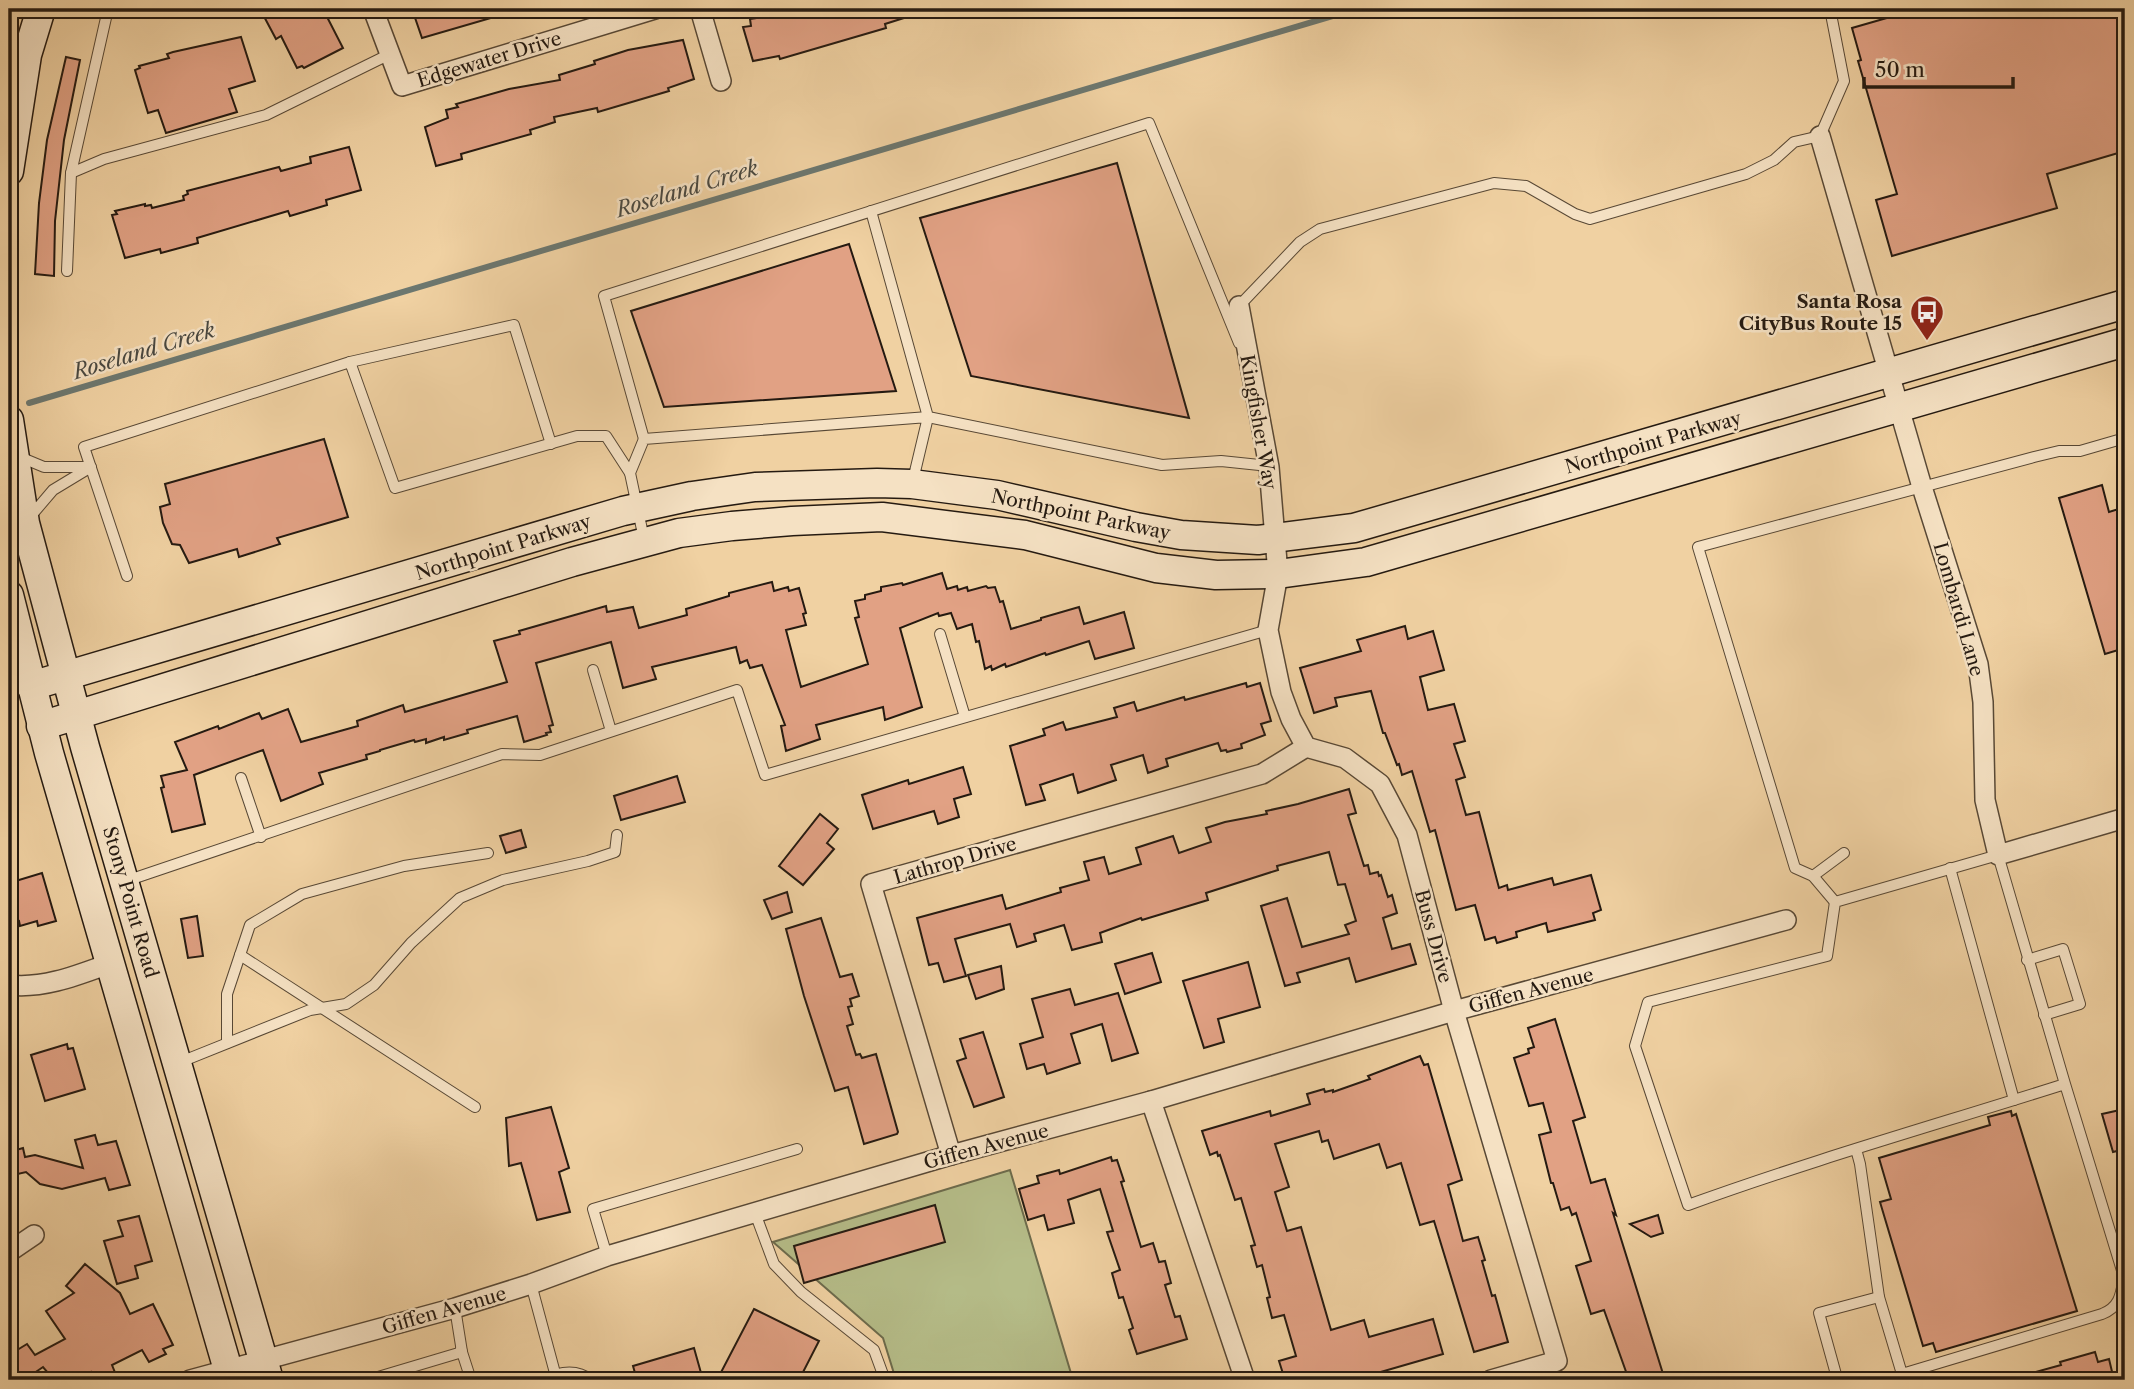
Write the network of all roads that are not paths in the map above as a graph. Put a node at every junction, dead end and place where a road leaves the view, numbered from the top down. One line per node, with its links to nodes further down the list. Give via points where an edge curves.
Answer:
1 (41, 9): 10 (street, via 27,55)
2 (108, 9): 11 (lane)
3 (373, 9): 7 (street, Edgewater Drive)
4 (656, 9): 7 (street, Edgewater Drive, via 402,86)
5 (700, 9): 8 (street)
6 (1830, 9): 9 (lane, via 1844,81)
7 (390, 54): 11 (lane, via 266,115 104,159)
8 (721, 81)
9 (1820, 136): 15 (lane, via 1794,142 1774,160 1746,174 1590,219 1526,186 1494,183 1320,229 1300,242); 19 (street, Lombardi Lane)
10 (9, 171)
11 (71, 173): 13 (lane)
12 (870, 211): 18 (lane, via 1149,122); 21 (lane); 24 (lane, via 604,296)
13 (67, 271)
14 (2125, 304): 19 (street, Northpoint Parkway)
15 (1239, 306): 18 (street, Kingfisher Way)
16 (2125, 342): 20 (street, Northpoint Parkway)
17 (350, 362): 25 (lane, via 514,325); 25 (lane, via 395,488); 27 (lane, via 85,447)
18 (1250, 370): 28 (street, Kingfisher Way)
19 (1890, 373): 20 (street, Lombardi Lane); 34 (street, Northpoint Parkway, via 1389,519)
20 (1900, 408): 31 (street, Lombardi Lane); 36 (street, Northpoint Parkway, via 1366,562)
21 (928, 417): 24 (lane); 28 (lane, via 1162,465 1221,461); 30 (lane)
22 (9, 420): 26 (street, Stony Point Road)
23 (2125, 438): 31 (lane)
24 (645, 439): 29 (lane)
25 (551, 444): 29 (lane, via 578,436 606,436)
26 (12, 452): 27 (lane, via 44,467); 33 (street, Stony Point Road)
27 (91, 467): 33 (lane, via 52,490); 37 (lane)
28 (1269, 467): 34 (street, Kingfisher Way)
29 (630, 473): 32 (lane)
30 (912, 484): 32 (street, Northpoint Parkway, via 755,487); 34 (street, Northpoint Parkway, via 1017,499 1181,535)
31 (1922, 487): 55 (street, Lombardi Lane, via 1978,664 1985,800); 57 (lane, via 1698,547 1795,868)
32 (637, 508): 35 (lane); 42 (street, Northpoint Parkway)
33 (25, 523): 42 (street, Stony Point Road)
34 (1275, 538): 36 (street, Kingfisher Way)
35 (645, 542): 36 (street, Northpoint Parkway, via 732,526 882,517 1025,536 1156,568 1216,575); 44 (street, Northpoint Parkway)
36 (1278, 574): 39 (street)
37 (127, 576)
38 (9, 595): 43 (street, Stony Point Road)
39 (1268, 630): 45 (lane); 48 (street, via 1280,692)
40 (940, 634): 45 (lane)
41 (593, 670): 47 (lane)
42 (66, 676): 43 (street, Northpoint Parkway); 44 (street, Stony Point Road)
43 (31, 686): 46 (street, Stony Point Road)
44 (76, 715): 46 (street, Northpoint Parkway); 58 (street, Stony Point Road)
45 (965, 717): 47 (lane, via 765,775 737,690)
46 (41, 726): 63 (street, Stony Point Road)
47 (611, 732): 52 (lane, via 540,755 502,754)
48 (1306, 747): 66 (street, Buss Drive, via 1345,758 1380,784 1407,835); 76 (street, Lathrop Drive, via 1262,774 871,884)
49 (241, 778): 52 (lane)
50 (2125, 818): 55 (street)
51 (617, 835): 65 (lane, via 615,852 503,880 460,898 374,985 346,1003)
52 (261, 837): 58 (lane)
53 (488, 853): 61 (lane, via 404,866 302,894 250,925)
54 (1844, 853): 57 (lane)
55 (1998, 855): 56 (lane); 62 (lane)
56 (1950, 868): 59 (lane); 71 (lane)
57 (1813, 876): 59 (lane)
58 (125, 881): 69 (street, Stony Point Road)
59 (1835, 902): 75 (lane, via 1827,956 1648,1002 1635,1046 1688,1205)
60 (1786, 920): 66 (street, Giffen Avenue)
61 (240, 956): 65 (lane); 68 (lane, via 227,993)
62 (2028, 960): 67 (lane); 67 (lane, via 2063,949 2080,1004)
63 (111, 963): 64 (street, via 37,985); 88 (street, Stony Point Road)
64 (9, 985)
65 (321, 1008): 68 (lane); 73 (lane)
66 (1454, 1011): 72 (street, Giffen Avenue); 97 (street, Buss Drive, via 1557,1360)
67 (2044, 1015): 70 (lane)
68 (227, 1043): 69 (lane)
69 (177, 1063): 86 (street, Stony Point Road)
70 (2064, 1084): 71 (lane); 81 (lane)
71 (2014, 1100): 75 (lane)
72 (1151, 1101): 76 (street, Giffen Avenue); 96 (street)
73 (475, 1107)
74 (797, 1149): 80 (lane, via 593,1209)
75 (1856, 1149): 83 (lane)
76 (951, 1155): 77 (street, Giffen Avenue)
77 (755, 1213): 80 (street, Giffen Avenue); 95 (lane, via 774,1264 801,1292 874,1350)
78 (34, 1235): 79 (street)
79 (9, 1252)
80 (607, 1256): 82 (street, Giffen Avenue)
81 (2125, 1277): 83 (lane, via 2119,1302 2111,1311 1902,1374)
82 (531, 1284): 84 (street, Giffen Avenue); 87 (lane)
83 (1878, 1297): 89 (lane, via 1819,1313)
84 (454, 1308): 85 (lane); 86 (street, Giffen Avenue)
85 (461, 1349): 91 (lane, via 462,1353); 92 (lane)
86 (266, 1370): 88 (street, Giffen Avenue)
87 (555, 1373): 93 (lane); 94 (lane, via 571,1372)
88 (229, 1375): 90 (street, Giffen Avenue)
89 (1838, 1378)
90 (190, 1380)
91 (368, 1380)
92 (471, 1380)
93 (542, 1380)
94 (591, 1380)
95 (885, 1380)
96 (1245, 1380)
97 (1491, 1380)

